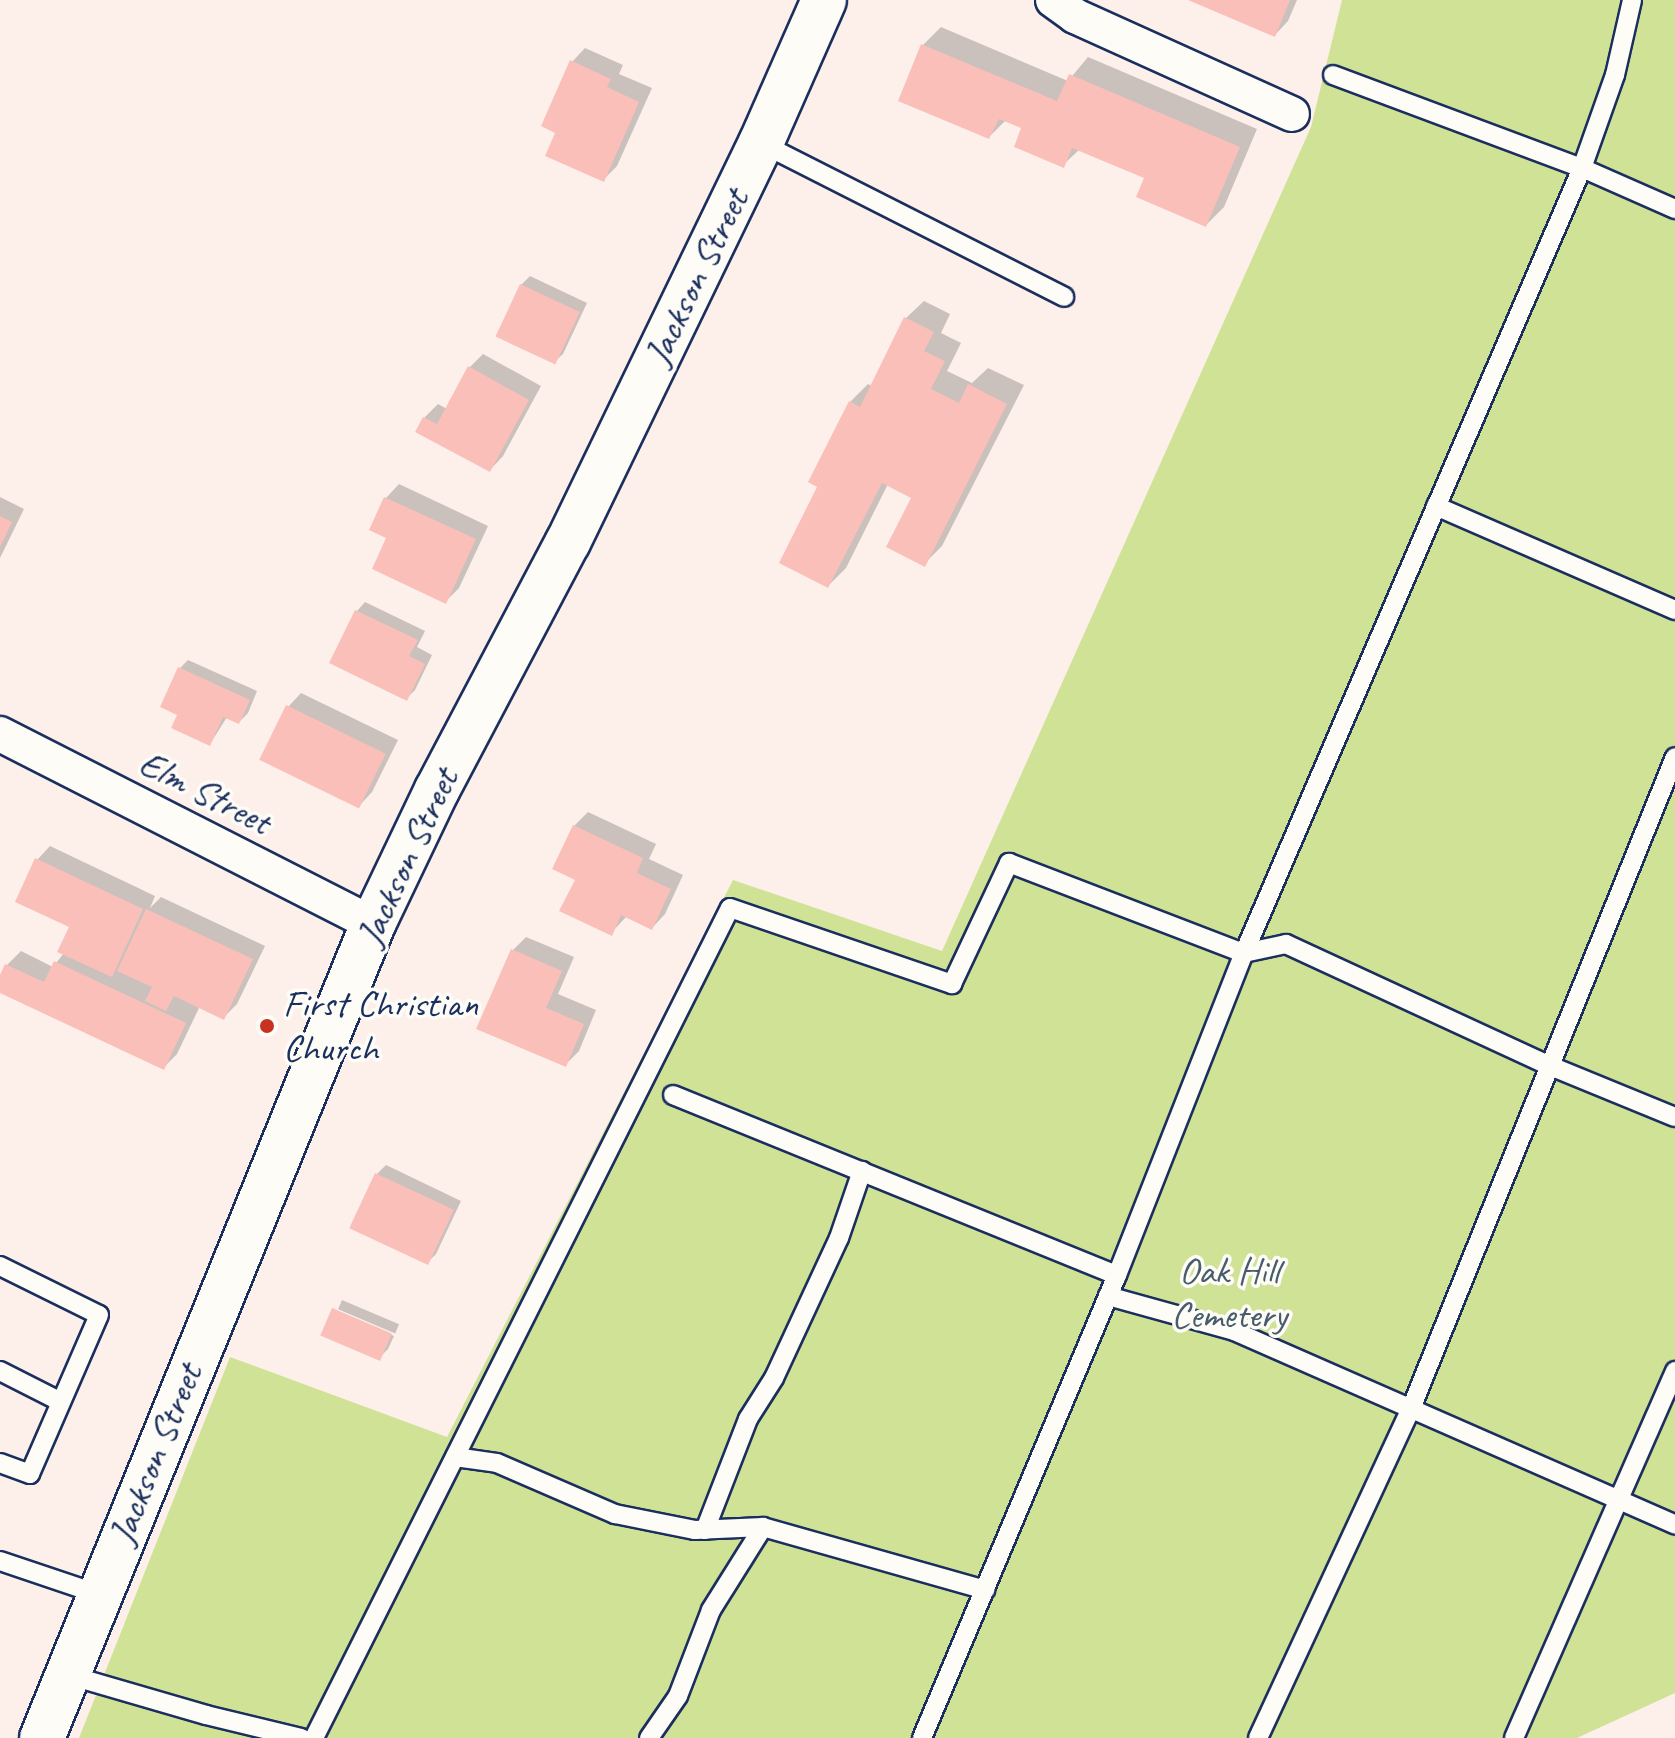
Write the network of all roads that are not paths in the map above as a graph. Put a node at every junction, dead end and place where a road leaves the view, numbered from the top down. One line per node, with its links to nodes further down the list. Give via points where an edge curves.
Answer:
1 (824, 0): 6 (main road, Jackson Street)
2 (1053, 0): 5 (street, via 1075,16)
3 (1632, 0): 7 (lane, via 1615,75)
4 (1333, 75): 7 (lane)
5 (1292, 114)
6 (761, 143): 9 (lane); 14 (main road, Jackson Street, via 568,542)
7 (1582, 168): 8 (lane); 10 (lane)
8 (1675, 209)
9 (1064, 297)
10 (1436, 506): 11 (lane); 15 (lane)
11 (1675, 610)
12 (0, 734): 14 (street, Elm Street)
13 (1675, 757): 16 (lane)
14 (373, 924): 35 (main road, Jackson Street)
15 (1244, 953): 16 (lane, via 1286,944); 21 (lane); 27 (lane, via 1009,863 952,984 730,908)
16 (1548, 1065): 18 (lane); 26 (lane)
17 (673, 1095): 19 (lane)
18 (1675, 1117)
19 (862, 1171): 21 (lane); 32 (lane, via 839,1238 774,1378 748,1419)
20 (0, 1266): 25 (lane, via 99,1315)
21 (1117, 1275): 22 (lane)
22 (1108, 1296): 26 (lane, via 1234,1331); 34 (lane)
23 (0, 1371): 25 (lane)
24 (1675, 1371): 29 (lane)
25 (61, 1402): 28 (lane, via 30,1474)
26 (1412, 1406): 29 (lane); 42 (lane)
27 (455, 1457): 32 (lane, via 497,1463 615,1514); 39 (lane)
28 (0, 1463)
29 (1617, 1499): 30 (lane); 43 (lane)
30 (1675, 1525)
31 (763, 1527): 32 (lane); 34 (lane); 40 (lane, via 711,1610 678,1696)
32 (705, 1530)
33 (0, 1561): 35 (lane)
34 (985, 1590): 41 (lane)
35 (98, 1594): 36 (main road, Jackson Street)
36 (65, 1674): 37 (main road, Jackson Street); 38 (lane)
37 (42, 1738)
38 (301, 1738)
39 (314, 1738)
40 (649, 1738)
41 (922, 1738)
42 (1258, 1738)
43 (1514, 1738)

